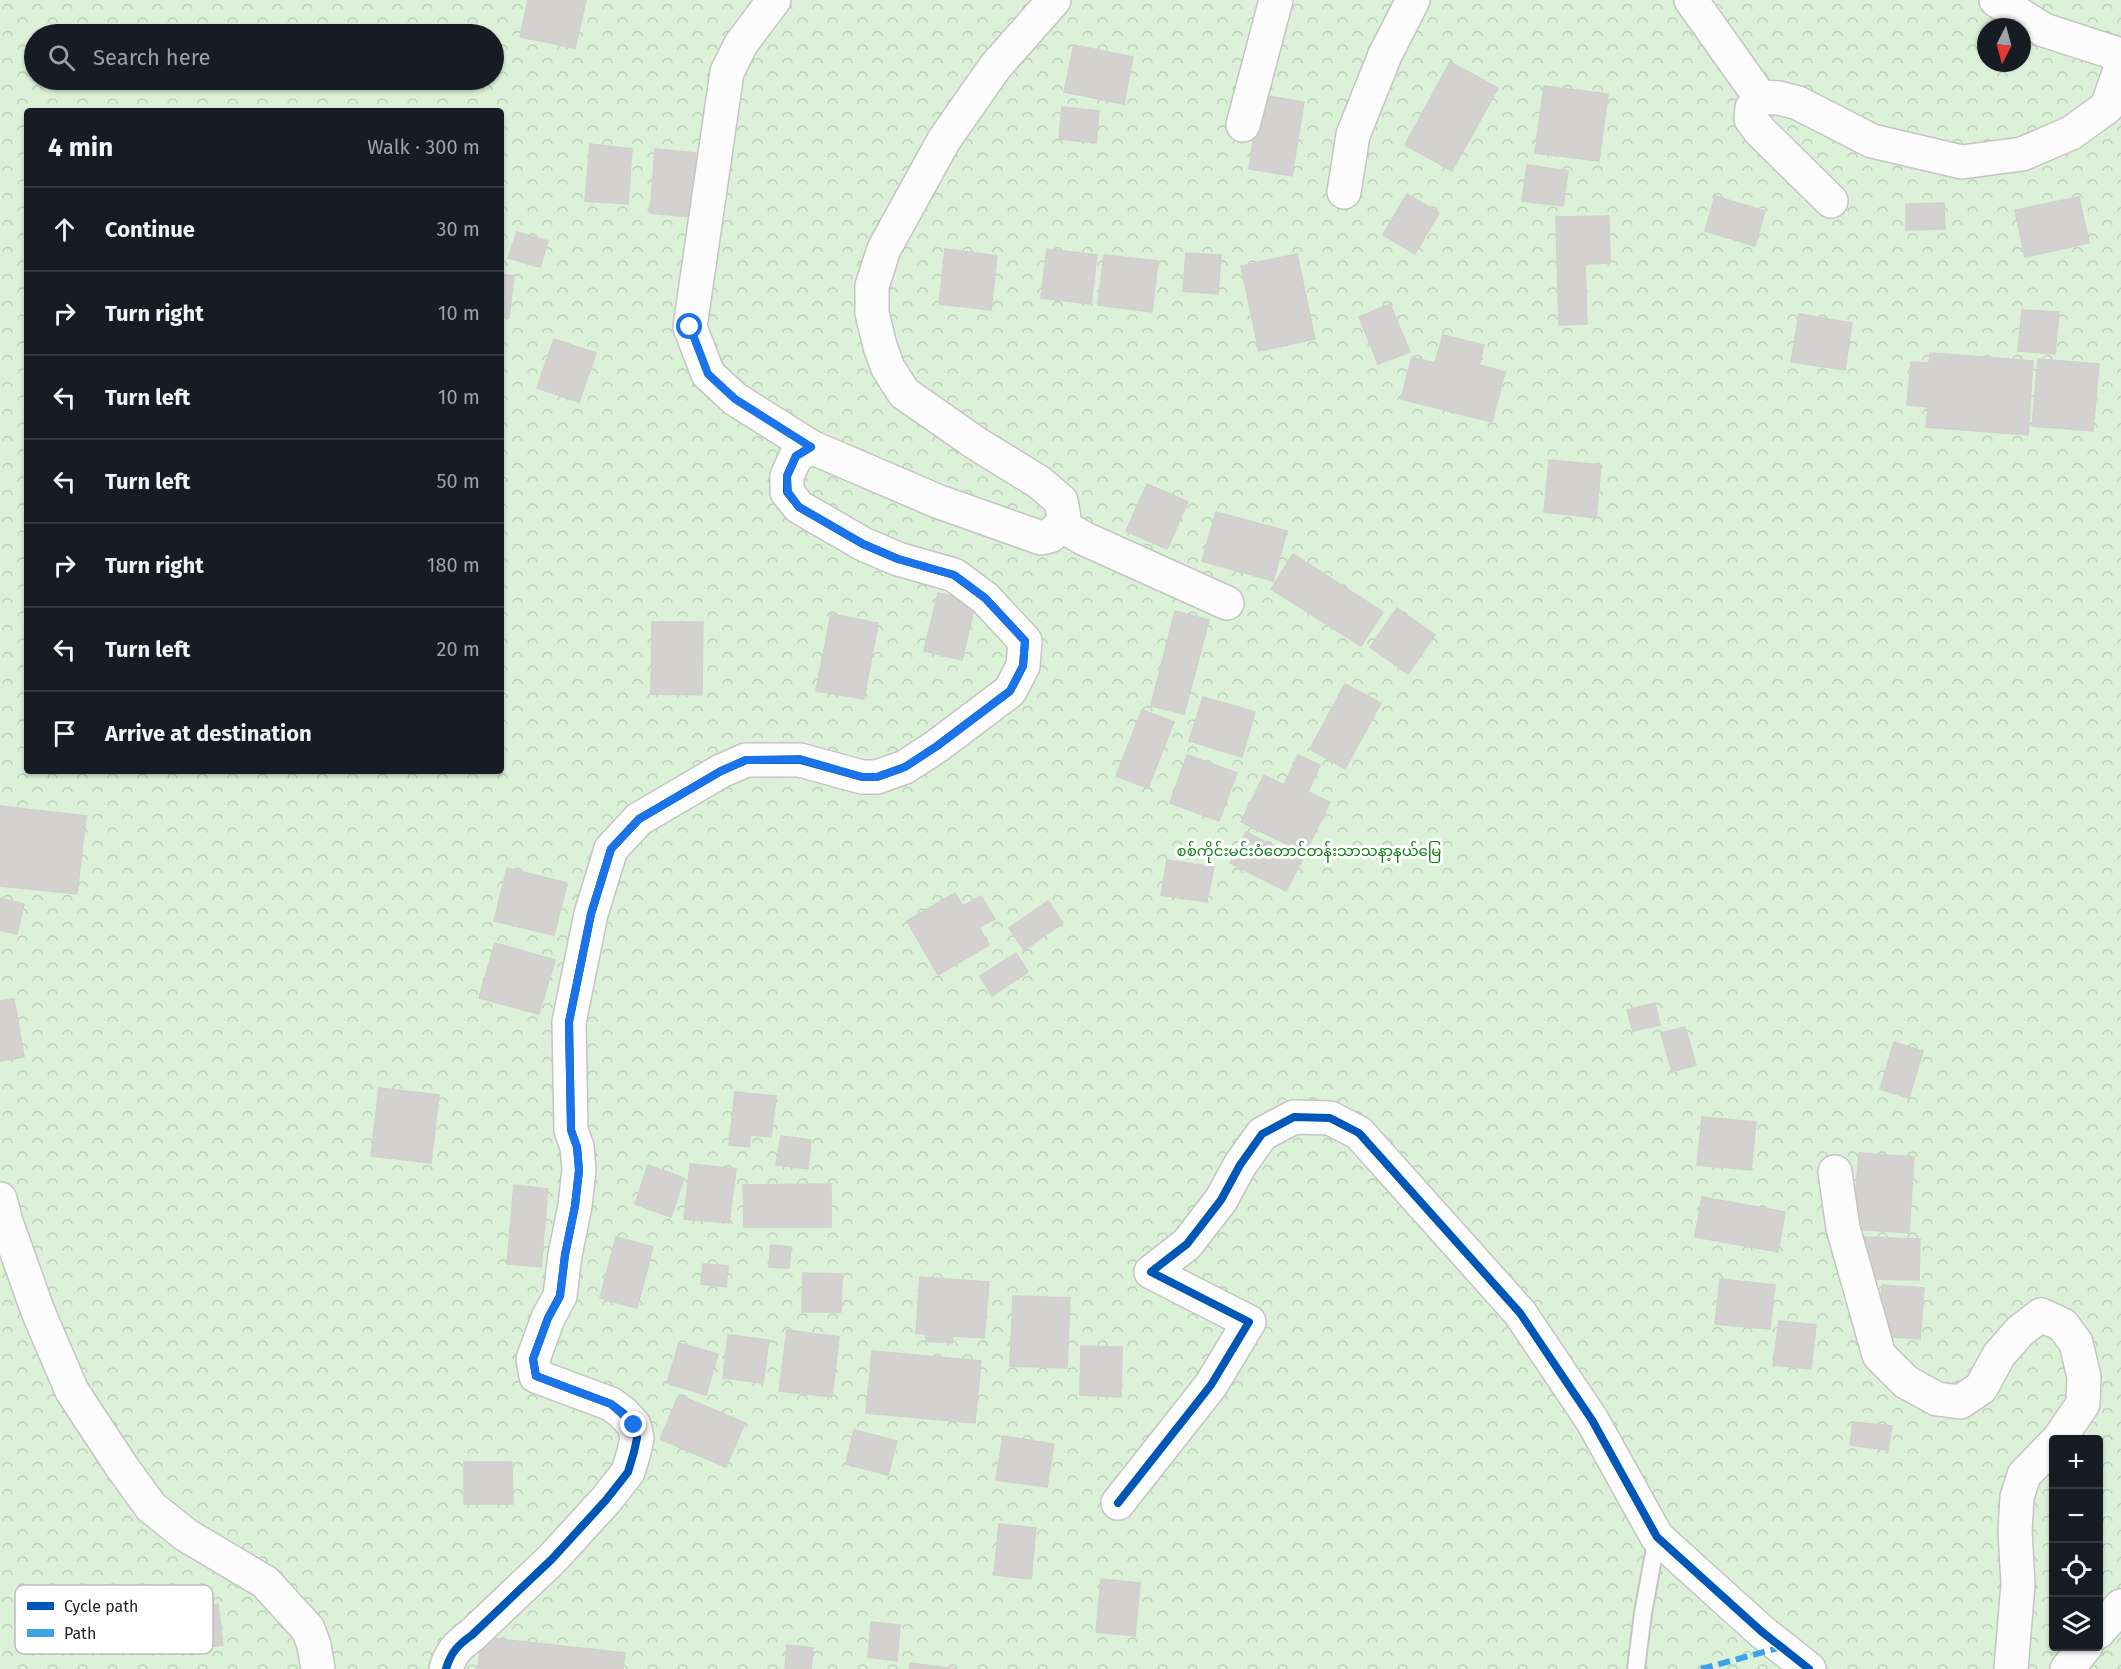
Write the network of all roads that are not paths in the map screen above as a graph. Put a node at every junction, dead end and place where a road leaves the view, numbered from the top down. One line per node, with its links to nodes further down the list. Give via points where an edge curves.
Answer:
1 (774, 0): 13 (street, via 741,44 727,72 690,327 708,374 735,399)
2 (1054, 0): 14 (street, via 995,67 944,140 884,249 872,286 872,313 888,368 904,393 1039,482 1061,501)
3 (1276, 0): 10 (street)
4 (1413, 0): 11 (street, via 1385,55 1353,135)
5 (1691, 0): 9 (street)
6 (1996, 0): 7 (street, via 2044,30)
7 (2121, 55)
8 (2121, 66): 9 (street, via 2107,107 2071,133 2022,154 1962,162 1872,141 1798,103)
9 (1760, 97): 12 (street, via 1752,108 1751,119)
10 (1243, 125)
11 (1344, 192)
12 (1831, 201)
13 (811, 447): 14 (street, via 937,501 1041,538 1050,536); 26 (street, via 796,456 787,476 788,492 799,507 863,544 954,575 985,598 1025,641 1023,666 1010,691 905,767 877,777 862,777 800,759 746,760 639,819 611,849 591,914 569,1022 571,1130 579,1170 575,1206 560,1296 533,1359 536,1376 611,1404 634,1425 638,1438 628,1472 606,1500 552,1559 458,1645)
14 (1061, 525): 15 (street)
15 (1227, 603)
16 (1835, 1172): 18 (street, via 1843,1228 1879,1355 1906,1382 1937,1399 1960,1402 1981,1388 1999,1355 2041,1315 2063,1325 2076,1343 2084,1377 2083,1404)
17 (0, 1199): 25 (street, via 39,1314 72,1391 122,1467 152,1507 186,1535 265,1582 308,1629)
18 (2061, 1435)
19 (2049, 1449): 29 (street, via 2024,1475 2017,1497 2018,1584)
20 (1118, 1503): 21 (street, via 1211,1385 1249,1322 1150,1272 1187,1244 1221,1200 1262,1134 1294,1117 1330,1118 1359,1133 1520,1313 1592,1420)
21 (1657, 1537): 27 (lane); 28 (street)
22 (2121, 1606): 23 (street)
23 (2103, 1626)
24 (2083, 1651): 30 (street)
25 (318, 1669)
26 (446, 1669)
27 (1636, 1669)
28 (1809, 1669)
29 (2011, 1669)
30 (2067, 1669)

